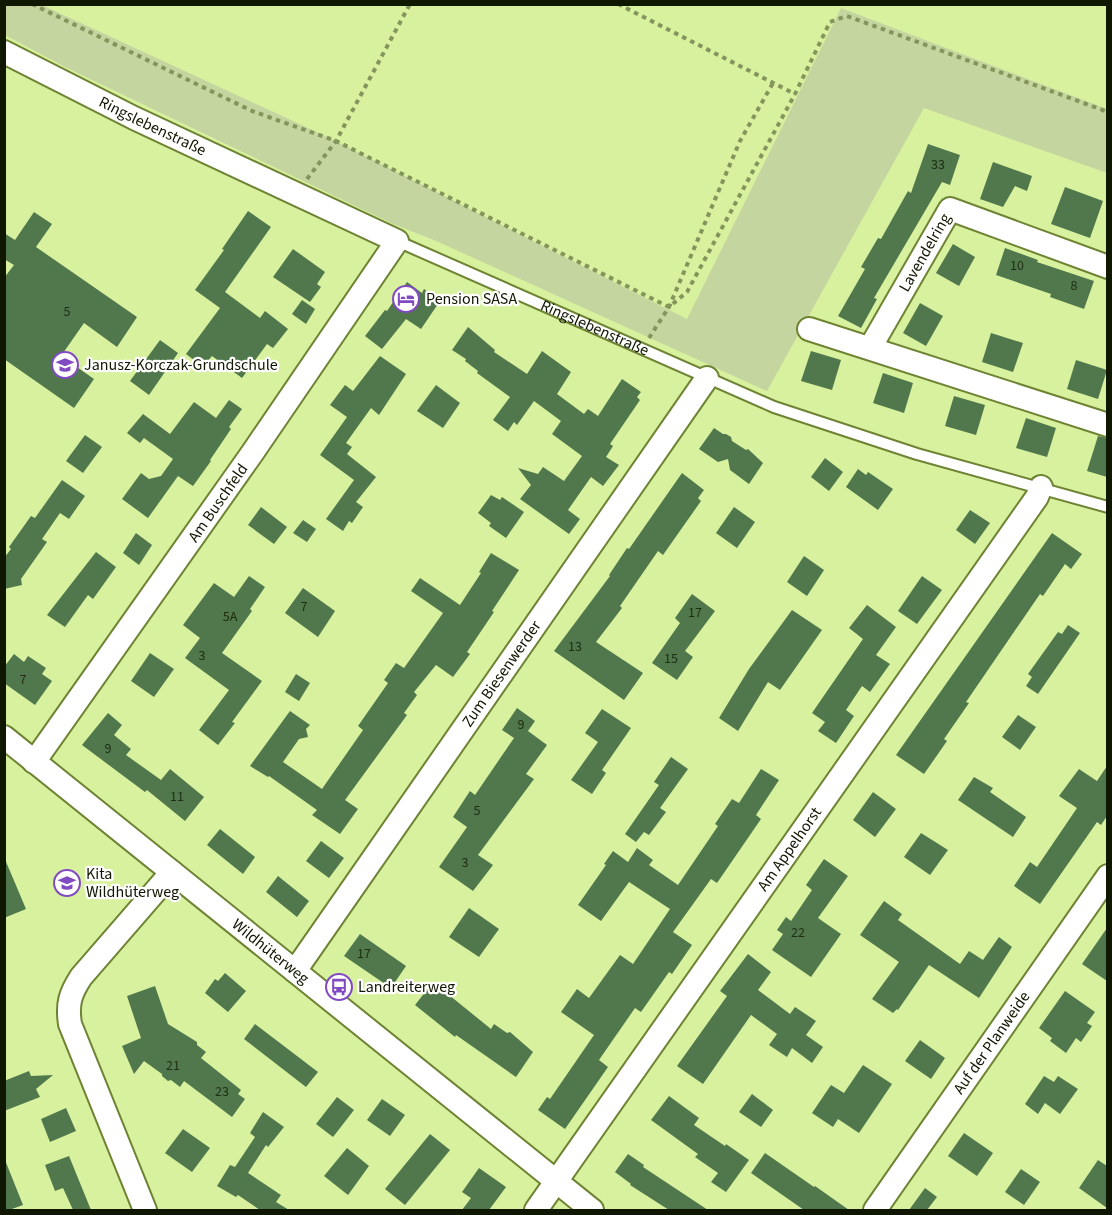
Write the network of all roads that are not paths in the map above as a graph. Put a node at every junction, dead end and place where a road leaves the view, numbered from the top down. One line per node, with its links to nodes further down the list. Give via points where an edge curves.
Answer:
1 (4, 52): 2 (street, Ringslebenstraße, via 134,118)
2 (397, 241): 6 (lane, Ringslebenstraße); 11 (street, Am Buschfeld)
3 (1107, 267): 5 (street, Lavendelring, via 950,209)
4 (809, 329): 5 (street)
5 (870, 348): 7 (street)
6 (707, 378): 8 (lane, Ringslebenstraße, via 774,407 857,435); 14 (street, Zum Biesenwerder)
7 (1107, 425)
8 (1041, 487): 9 (lane, Ringslebenstraße); 15 (street, Am Appelhorst)
9 (1107, 507)
10 (4, 737): 11 (street, Wildhüterweg)
11 (34, 762): 12 (street, Wildhüterweg)
12 (172, 872): 14 (street, Wildhüterweg); 16 (street, via 81,977 68,1006 70,1024)
13 (1107, 876): 19 (street, Auf der Planweide)
14 (295, 971): 15 (street, Wildhüterweg)
15 (556, 1181): 17 (street, Am Appelhorst); 18 (street, Wildhüterweg)
16 (146, 1210)
17 (536, 1210)
18 (592, 1210)
19 (875, 1210)

